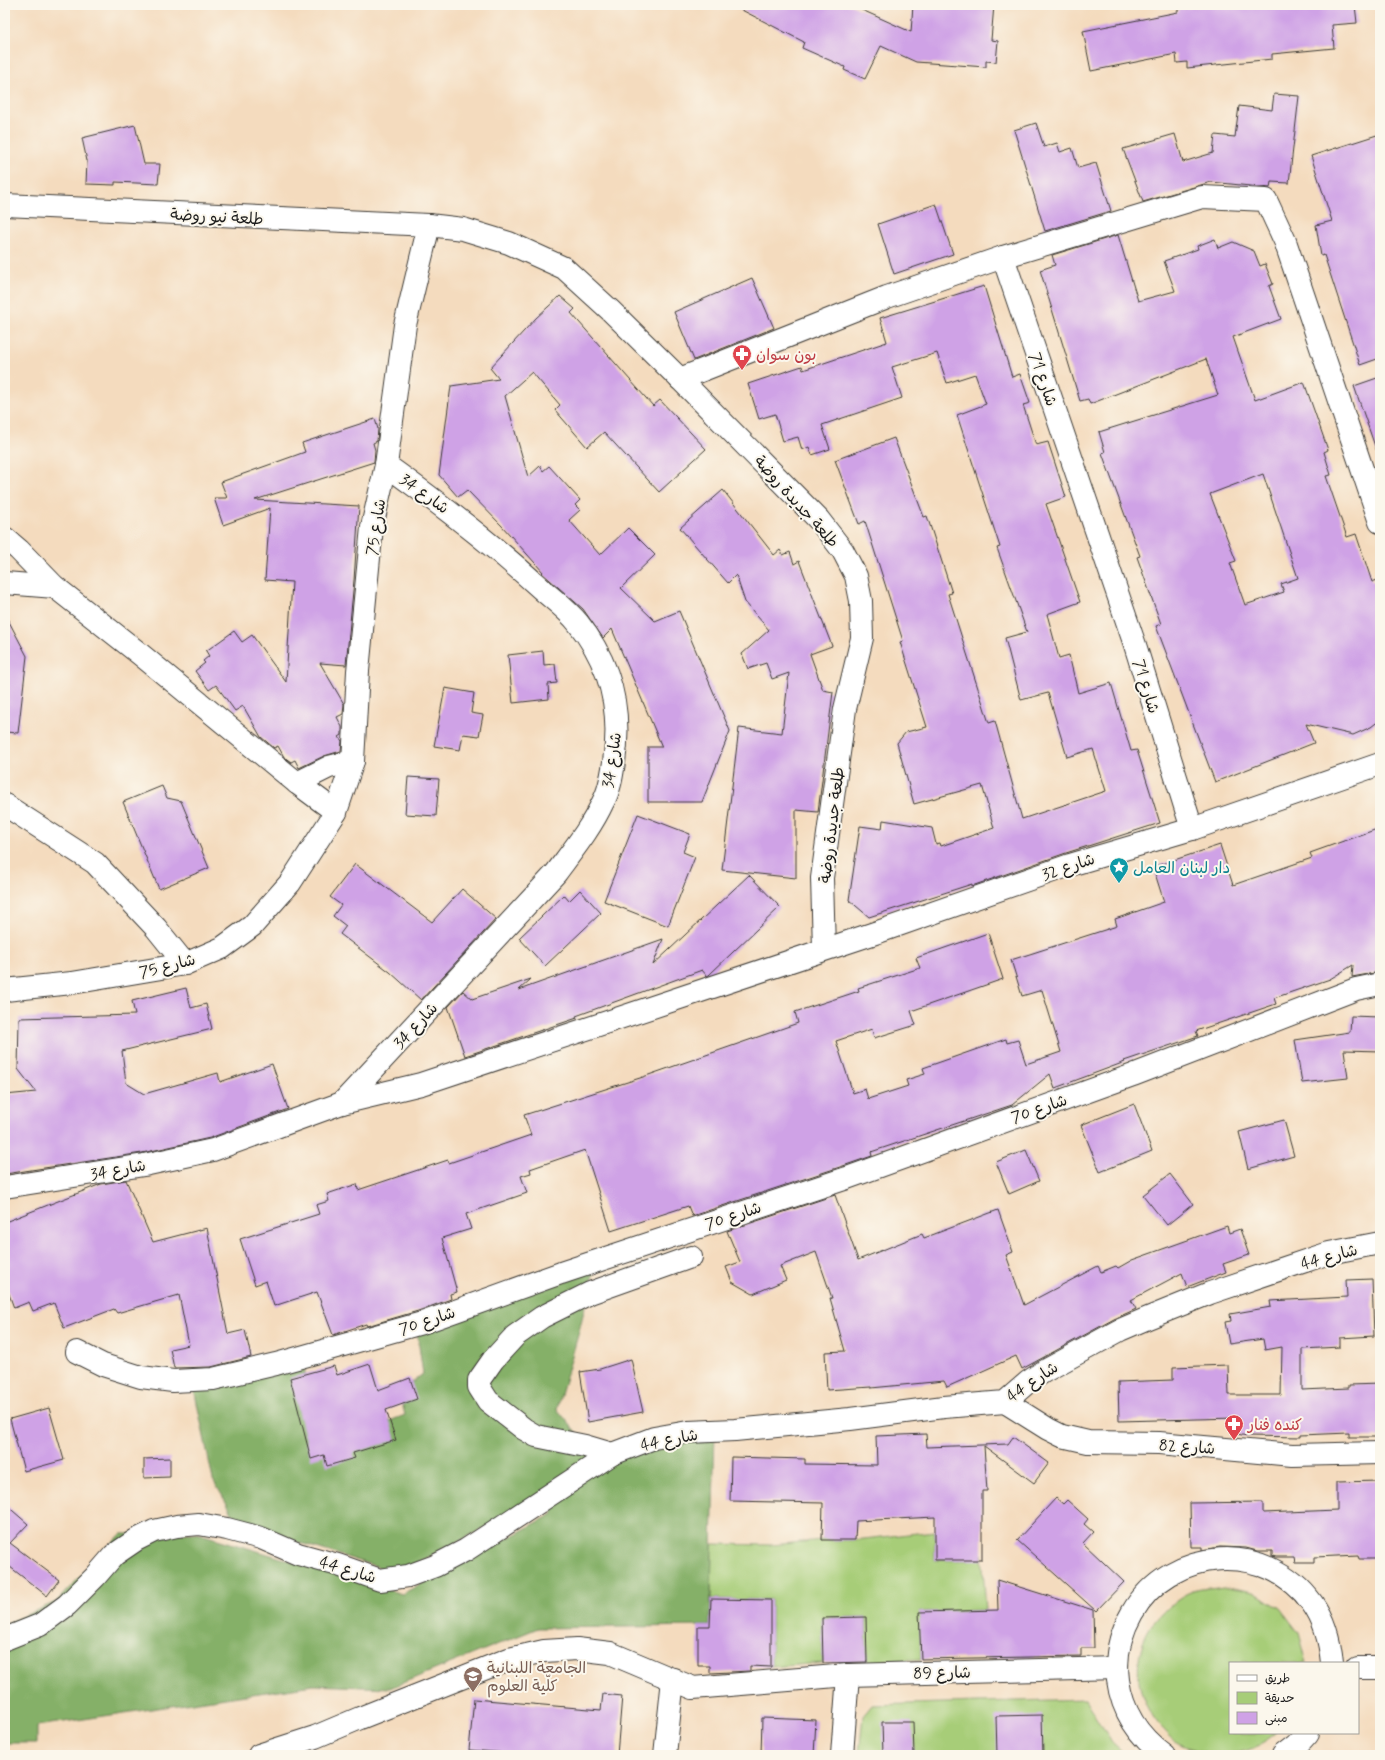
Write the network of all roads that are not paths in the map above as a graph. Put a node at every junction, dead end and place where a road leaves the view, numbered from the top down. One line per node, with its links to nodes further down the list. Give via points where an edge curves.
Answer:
1 (5, 205): 2 (street, طلعة نيو روضة)
2 (429, 226): 4 (street, طلعة جديدة روضة, via 463,229 509,242 564,268); 5 (street, شارع 75, via 405,325)
3 (1003, 257): 4 (street, via 887,297); 6 (street, via 1202,197 1266,200 1285,241); 15 (street, شارع 71, via 1134,645)
4 (680, 379): 16 (street, طلعة جديدة روضة, via 819,520 843,552 856,576 862,638 845,708 822,878)
5 (386, 465): 10 (street, شارع 75, via 372,527 358,671); 20 (street, شارع 34, via 441,504 511,561 578,622 610,677 616,708 617,743 604,802 585,834 556,873)
6 (1380, 522)
7 (5, 538): 9 (street)
8 (5, 583): 9 (street)
9 (54, 587): 12 (street)
10 (353, 761): 12 (street, via 329,767); 14 (street, شارع 75)
11 (1380, 764): 15 (street, شارع 32)
12 (297, 783): 14 (street)
13 (5, 805): 17 (street, via 95,863 156,928)
14 (336, 812): 17 (street, شارع 75, via 290,883 252,926 222,948)
15 (1192, 829): 16 (street, شارع 32, via 1070,865)
16 (824, 949): 20 (street, شارع 34, via 421,1084)
17 (185, 964): 19 (street, شارع 75, via 72,983)
18 (1380, 984): 24 (street, شارع 70, via 1356,989 1133,1075 847,1178 568,1271 422,1323 213,1379 173,1381 141,1376 102,1365)
19 (5, 990)
20 (342, 1103): 21 (street, شارع 34, via 213,1150 144,1165)
21 (5, 1187)
22 (1380, 1243): 25 (street, شارع 44, via 1330,1253 1210,1293 1148,1318 1120,1330 1043,1372)
23 (691, 1257): 27 (street, via 590,1293 542,1317 515,1336 479,1380 479,1386 488,1401 536,1436)
24 (77, 1352)
25 (1005, 1402): 26 (street, شارع 82, via 1062,1436 1088,1442 1159,1444 1292,1454); 27 (street, شارع 44, via 735,1430 688,1432 654,1438)
26 (1380, 1453)
27 (612, 1454): 28 (street, شارع 44, via 466,1550 436,1566 408,1576 380,1580 298,1554 261,1538 199,1524 154,1531 114,1555 67,1605 40,1625)
28 (5, 1639)
29 (1332, 1662): 32 (street, via 1324,1623 1312,1603 1297,1586 1279,1573 1258,1563 1213,1559 1191,1564 1170,1574 1152,1587 1136,1604 1125,1624)
30 (1359, 1667): 31 (street)
31 (1380, 1667)
32 (1117, 1668): 33 (street, شارع 89); 39 (street, via 1120,1691 1127,1713 1139,1732)
33 (848, 1675): 34 (street, شارع 89, via 693,1688); 38 (street)
34 (673, 1679): 36 (street, شارع 89, via 610,1653 577,1649 544,1652 509,1659 315,1737); 37 (street)
35 (1307, 1734): 40 (street)
36 (259, 1755)
37 (665, 1755)
38 (842, 1755)
39 (1164, 1755)
40 (1284, 1755)

